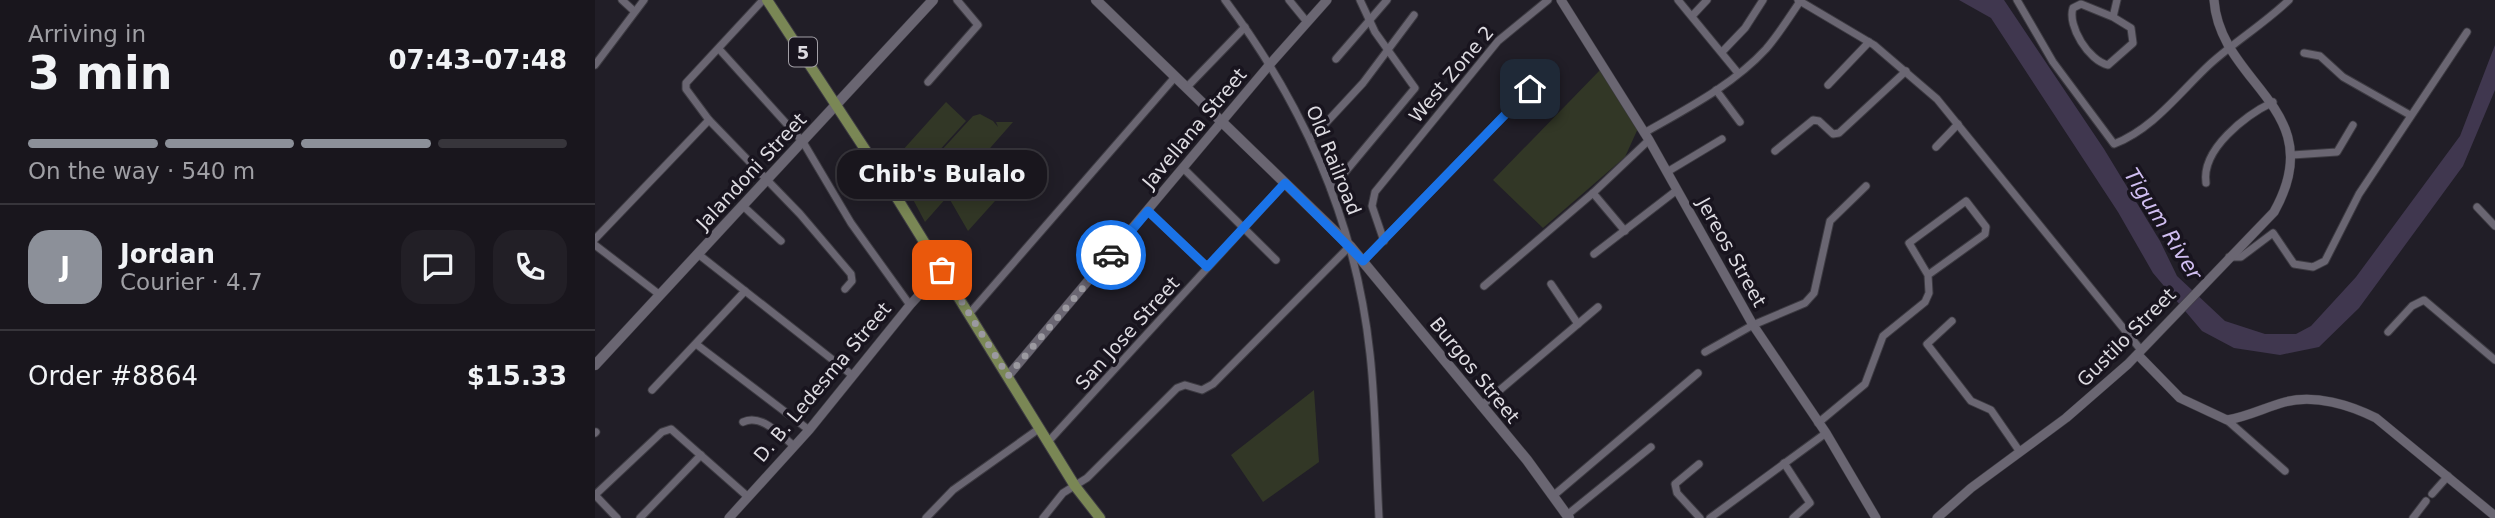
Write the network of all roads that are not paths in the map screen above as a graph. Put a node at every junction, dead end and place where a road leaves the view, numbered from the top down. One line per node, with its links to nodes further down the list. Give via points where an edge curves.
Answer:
1 (622, 0): 22 (street)
2 (643, 0): 22 (street)
3 (765, 0): 32 (street); 48 (main road, 5)
4 (933, 0): 48 (main road, Jalandoni Street)
5 (957, 0): 42 (street, via 978,25)
6 (1096, 0): 41 (main road, Burgos Street)
7 (1226, 0): 28 (street, Old Railroad)
8 (1289, 0): 27 (street)
9 (1327, 0): 27 (street, Javellana Street)
10 (1360, 0): 26 (street)
11 (1387, 0): 26 (street)
12 (1548, 0): 79 (street, West Zone 2, via 1498,41 1375,191 1372,206)
13 (1561, 0): 55 (street, Jereos Street)
14 (1678, 0): 24 (street)
15 (1707, 0): 24 (street)
16 (1763, 0): 34 (street, via 1745,29)
17 (1800, 0): 30 (street); 40 (street, via 1768,47)
18 (2017, 0): 31 (street, via 2053,62 2113,144 2141,129)
19 (2117, 0): 25 (street)
20 (2214, 0): 31 (street, via 2215,15)
21 (2289, 0): 31 (street)
22 (634, 12): 38 (street)
23 (1414, 15): 33 (street)
24 (1693, 15): 34 (street)
25 (2113, 17): 25 (street, via 2131,28 2133,43 2108,65 2096,60 2073,28 2070,16 2081,4)
26 (1370, 21): 33 (street); 36 (street)
27 (1307, 22): 37 (street, Javellana Street)
28 (1245, 27): 37 (street, Old Railroad); 44 (street)
29 (2467, 32): 49 (street, via 2435,85)
30 (1869, 42): 39 (street); 43 (street)
31 (2229, 48): 47 (street)
32 (719, 50): 50 (street, via 686,83 689,95); 58 (street)
33 (1388, 51): 56 (street); 68 (street, via 1415,88)
34 (1722, 52): 40 (street)
35 (2304, 53): 49 (street, via 2320,56 2343,78)
36 (1336, 59)
37 (1271, 63): 51 (street, Javellana Street); 56 (street, Old Railroad)
38 (595, 65)
39 (1906, 71): 53 (street); 60 (street, via 1839,133 1833,134 1813,120)
40 (1738, 73): 46 (street)
41 (1175, 77): 44 (main road, Burgos Street); 97 (street)
42 (928, 82)
43 (1828, 85)
44 (1187, 87): 51 (main road, Burgos Street)
45 (1530, 89): 79 (street)
46 (1716, 90): 52 (street); 55 (street)
47 (2273, 102): 61 (street); 66 (street, via 2229,134 2208,161)
48 (837, 105): 58 (main road, Jalandoni Street); 88 (main road, 5)
49 (2410, 115): 84 (street, via 2358,194 2325,261 2312,267 2297,265 2273,233 2241,257)
50 (709, 120): 64 (street); 77 (street)
51 (1223, 121): 62 (street, Javellana Street); 65 (main road, Burgos Street)
52 (1740, 122)
53 (1958, 124): 59 (street); 104 (street)
54 (2353, 125): 61 (street, via 2336,152)
55 (1646, 136): 63 (street, Jereos Street); 70 (street)
56 (1311, 139): 68 (street, Old Railroad)
57 (1722, 139): 63 (street)
58 (803, 142): 64 (main road, Jalandoni Street); 95 (street, via 851,223)
59 (1936, 147)
60 (1775, 151)
61 (2292, 155): 84 (street, Gustilo Street, via 2288,183 2274,212)
62 (1184, 169): 73 (street, Javellana Street); 75 (street)
63 (1667, 172): 69 (street, Jereos Street)
64 (767, 179): 71 (main road, Jalandoni Street); 92 (street, via 851,274 852,281)
65 (1285, 183): 75 (street, San Jose Street); 81 (main road, Burgos Street)
66 (2206, 183)
67 (1865, 186): 100 (street, via 1827,228 1814,293 1805,303)
68 (1331, 189): 81 (street, Old Railroad)
69 (1678, 190): 76 (street); 100 (street, Jereos Street)
70 (1593, 193): 76 (street); 91 (street)
71 (742, 205): 78 (street); 82 (main road, Jalandoni Street)
72 (2477, 207): 74 (street)
73 (1148, 211): 87 (street); 109 (street, Javellana Street)
74 (2495, 226)
75 (1243, 228): 85 (street); 87 (street, San Jose Street)
76 (1625, 231): 83 (street)
77 (595, 239)
78 (781, 241)
79 (1384, 241): 86 (street)
80 (595, 245): 94 (street)
81 (1350, 246): 86 (main road, Burgos Street); 127 (street, via 1213,384 1202,390 1185,384 1177,388); 141 (street, Old Railroad, via 1370,353)
82 (698, 254): 93 (street); 94 (main road, Jalandoni Street)
83 (1594, 254)
84 (2229, 257): 104 (street, Gustilo Street)
85 (1276, 260)
86 (1363, 261): 111 (main road, Burgos Street)
87 (1207, 267): 118 (street, San Jose Street)
88 (942, 270): 95 (street, D. B. Ledesma Street); 97 (main road, 5)
89 (1929, 275): 89 (street, via 1985,234 1986,227 1966,201 1909,243); 114 (street, via 1925,302 1883,336 1865,384)
90 (1551, 284): 99 (street)
91 (1484, 286)
92 (845, 289)
93 (745, 291): 102 (street); 108 (street)
94 (660, 295): 106 (main road, Jalandoni Street)
95 (910, 305): 108 (street, D. B. Ledesma Street)
96 (1598, 307): 99 (street)
97 (969, 314): 109 (main road, 5)
98 (1952, 321): 121 (street, via 1927,344 1971,401 1991,410)
99 (1578, 324): 111 (street)
100 (1753, 326): 103 (street); 114 (street, Jereos Street)
101 (2388, 332): 105 (street, via 2424,300)
102 (696, 344): 110 (street); 116 (street)
103 (1705, 352)
104 (2139, 353): 112 (street, via 2181,398); 121 (street, Gustilo Street)
105 (2495, 360)
106 (595, 365)
107 (1698, 373): 131 (street)
108 (852, 375): 116 (street, D. B. Ledesma Street)
109 (1008, 376): 115 (main road, 5)
110 (652, 390)
111 (1481, 406): 131 (main road, Burgos Street)
112 (2227, 420): 125 (street); 126 (street, via 2295,400 2341,404 2376,418)
113 (743, 422): 119 (street, via 763,421)
114 (1818, 423): 117 (street, Jereos Street)
115 (1040, 428): 118 (main road, 5); 139 (street, via 953,490)
116 (809, 430): 119 (street, D. B. Ledesma Street)
117 (1826, 433): 123 (street); 145 (street, Jereos Street)
118 (1048, 442): 127 (main road, 5)
119 (794, 446): 130 (street, D. B. Ledesma Street)
120 (1651, 447): 135 (street)
121 (2020, 452): 146 (street, Gustilo Street)
122 (701, 454): 129 (street, via 666,429); 130 (street); 137 (street)
123 (1784, 463): 143 (street); 144 (street, via 1810,503)
124 (1699, 464): 142 (street, via 1677,480 1675,488)
125 (2285, 471)
126 (2448, 476): 128 (street); 134 (street)
127 (1075, 486): 133 (main road, 5); 140 (street, via 1063,493)
128 (2432, 494)
129 (595, 495): 136 (street)
130 (747, 496): 138 (street, D. B. Ledesma Street)
131 (1553, 496): 135 (main road, Burgos Street)
132 (2426, 501): 147 (street)
133 (1096, 516)
134 (2495, 516)
135 (1568, 517)
136 (617, 518)
137 (639, 518)
138 (729, 518)
139 (926, 518)
140 (1043, 518)
141 (1379, 518)
142 (1700, 518)
143 (1710, 518)
144 (1793, 518)
145 (1876, 518)
146 (1937, 518)
147 (2413, 518)

